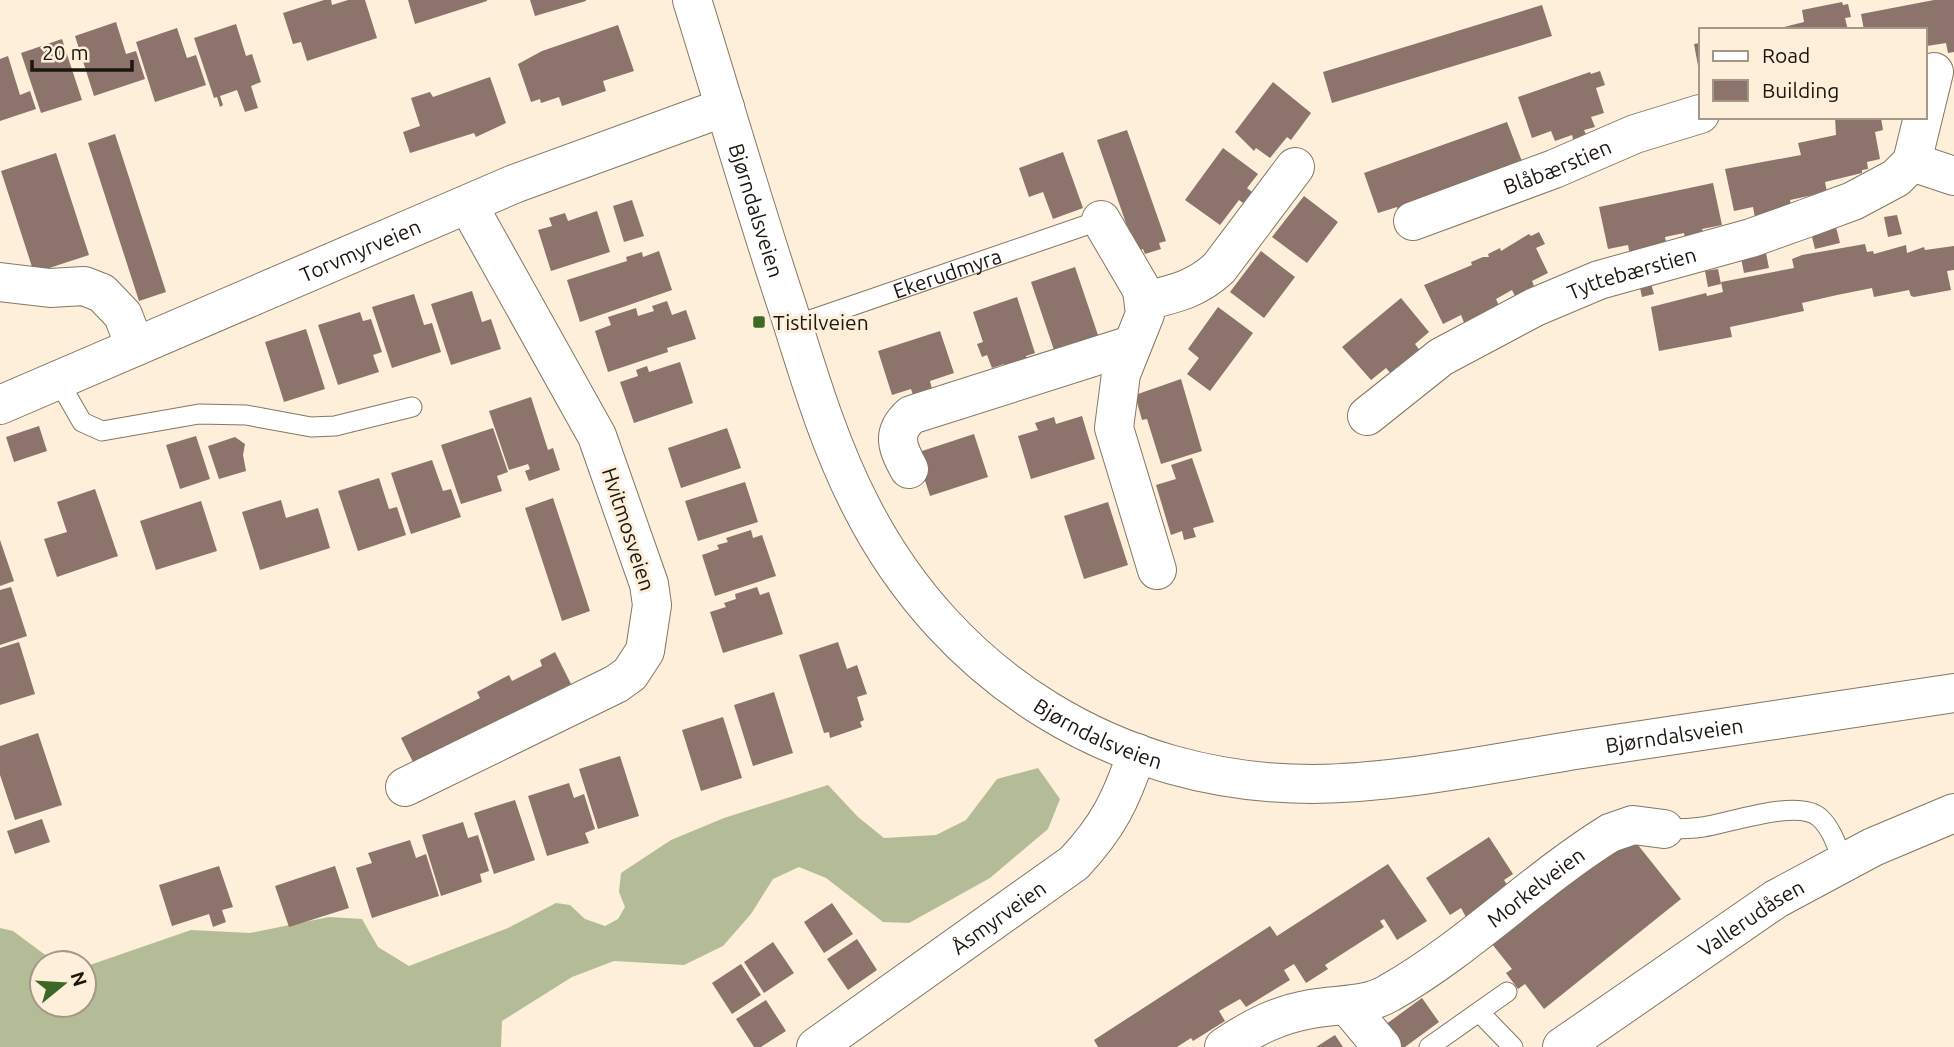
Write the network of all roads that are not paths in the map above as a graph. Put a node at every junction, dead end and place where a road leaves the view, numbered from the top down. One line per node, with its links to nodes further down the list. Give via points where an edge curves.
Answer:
1 (692, 0): 3 (street, Bjørndalsveien)
2 (1938, 71): 4 (street)
3 (725, 107): 10 (street, Torvmyrveien, via 610,147); 15 (street, Bjørndalsveien)
4 (1926, 113)
5 (1699, 114): 12 (street, Blåbærstien, via 1635,134)
6 (1924, 119): 7 (street)
7 (1912, 162): 9 (street); 21 (street, Tyttebærstien, via 1896,178 1853,201 1751,237 1599,279 1535,307 1441,357)
8 (1295, 167): 14 (street, via 1206,281)
9 (1954, 176)
10 (468, 205): 17 (street, Torvmyrveien); 26 (street, Hvitmosveien, via 597,436 649,584 651,623 639,662 616,684)
11 (1101, 220): 14 (street); 15 (lane, Ekerudmyra)
12 (1413, 221)
13 (0, 282): 17 (street, via 50,288 84,286 102,293 123,315)
14 (1145, 301): 16 (street, via 1145,314)
15 (793, 326): 25 (street, Bjørndalsveien, via 861,506 926,608 992,673 1021,694 1065,722)
16 (1131, 345): 22 (street, via 911,415 896,436); 23 (street, via 1116,395 1114,428)
17 (135, 347): 18 (street, Torvmyrveien)
18 (58, 380): 19 (street, Torvmyrveien); 20 (lane, via 82,422 102,431 199,414 335,426)
19 (0, 405)
20 (412, 407)
21 (1367, 416)
22 (909, 469)
23 (1157, 570)
24 (1954, 693): 25 (street, Bjørndalsveien, via 1356,781 1289,783 1224,777)
25 (1137, 753): 33 (street, Åsmyrveien, via 1114,813 1074,863)
26 (405, 787)
27 (1954, 813): 29 (street, Vallerudåsen)
28 (1664, 829): 29 (lane, Morkelveien, via 1808,811 1827,826); 31 (street, Morkelveien, via 1633,825 1610,832 1477,934 1387,995)
29 (1843, 861): 38 (street, Vallerudåsen, via 1741,920)
30 (1507, 992): 32 (lane)
31 (1347, 1005): 34 (street, Morkelveien, via 1277,1016); 35 (street)
32 (1479, 1012): 36 (lane); 37 (lane)
33 (816, 1047)
34 (1224, 1047)
35 (1382, 1047)
36 (1429, 1047)
37 (1513, 1047)
38 (1562, 1047)

